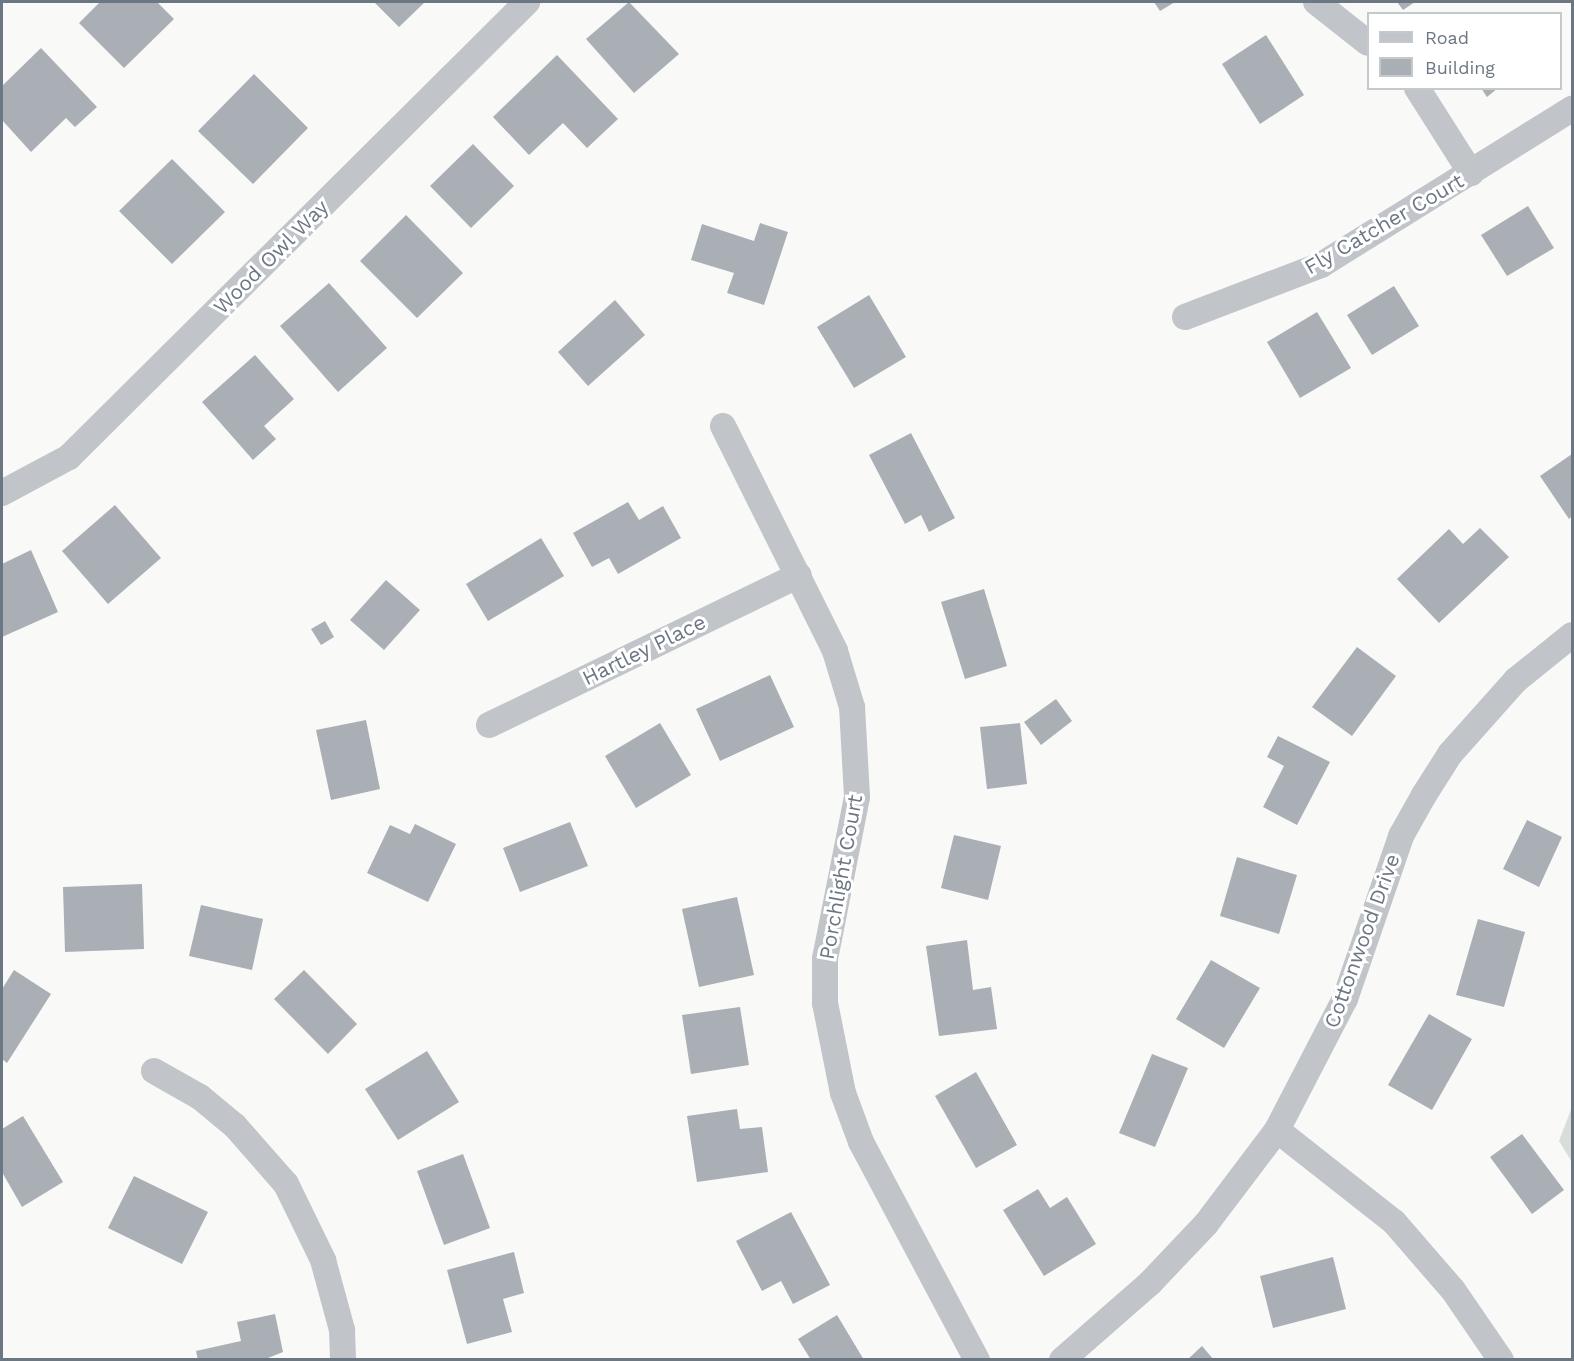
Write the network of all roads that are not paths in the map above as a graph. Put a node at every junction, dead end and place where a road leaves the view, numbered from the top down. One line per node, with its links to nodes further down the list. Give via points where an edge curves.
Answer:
1 (527, 2): 9 (street, Wood Owl Way, via 69,457)
2 (1316, 2): 3 (street)
3 (1367, 42)
4 (1419, 90): 6 (street)
5 (1572, 109): 6 (street, Fly Catcher Court)
6 (1471, 173): 7 (street, Fly Catcher Court, via 1321,265)
7 (1185, 317)
8 (723, 426): 10 (street, Porchlight Court)
9 (2, 493)
10 (799, 575): 12 (street, Hartley Place); 16 (street, Porchlight Court, via 835,651 852,707 858,753 856,807 825,959 832,1050 861,1142)
11 (1572, 635): 14 (street, Cottonwood Drive, via 1516,680 1483,715 1424,795 1401,836 1345,999)
12 (489, 725)
13 (154, 1071): 15 (street, via 200,1097 235,1126 286,1184 323,1260 342,1330)
14 (1277, 1130): 17 (street, Cottonwood Drive, via 1206,1224 1150,1282); 18 (street, via 1394,1222 1453,1290)
15 (343, 1359)
16 (977, 1359)
17 (1062, 1359)
18 (1501, 1359)

